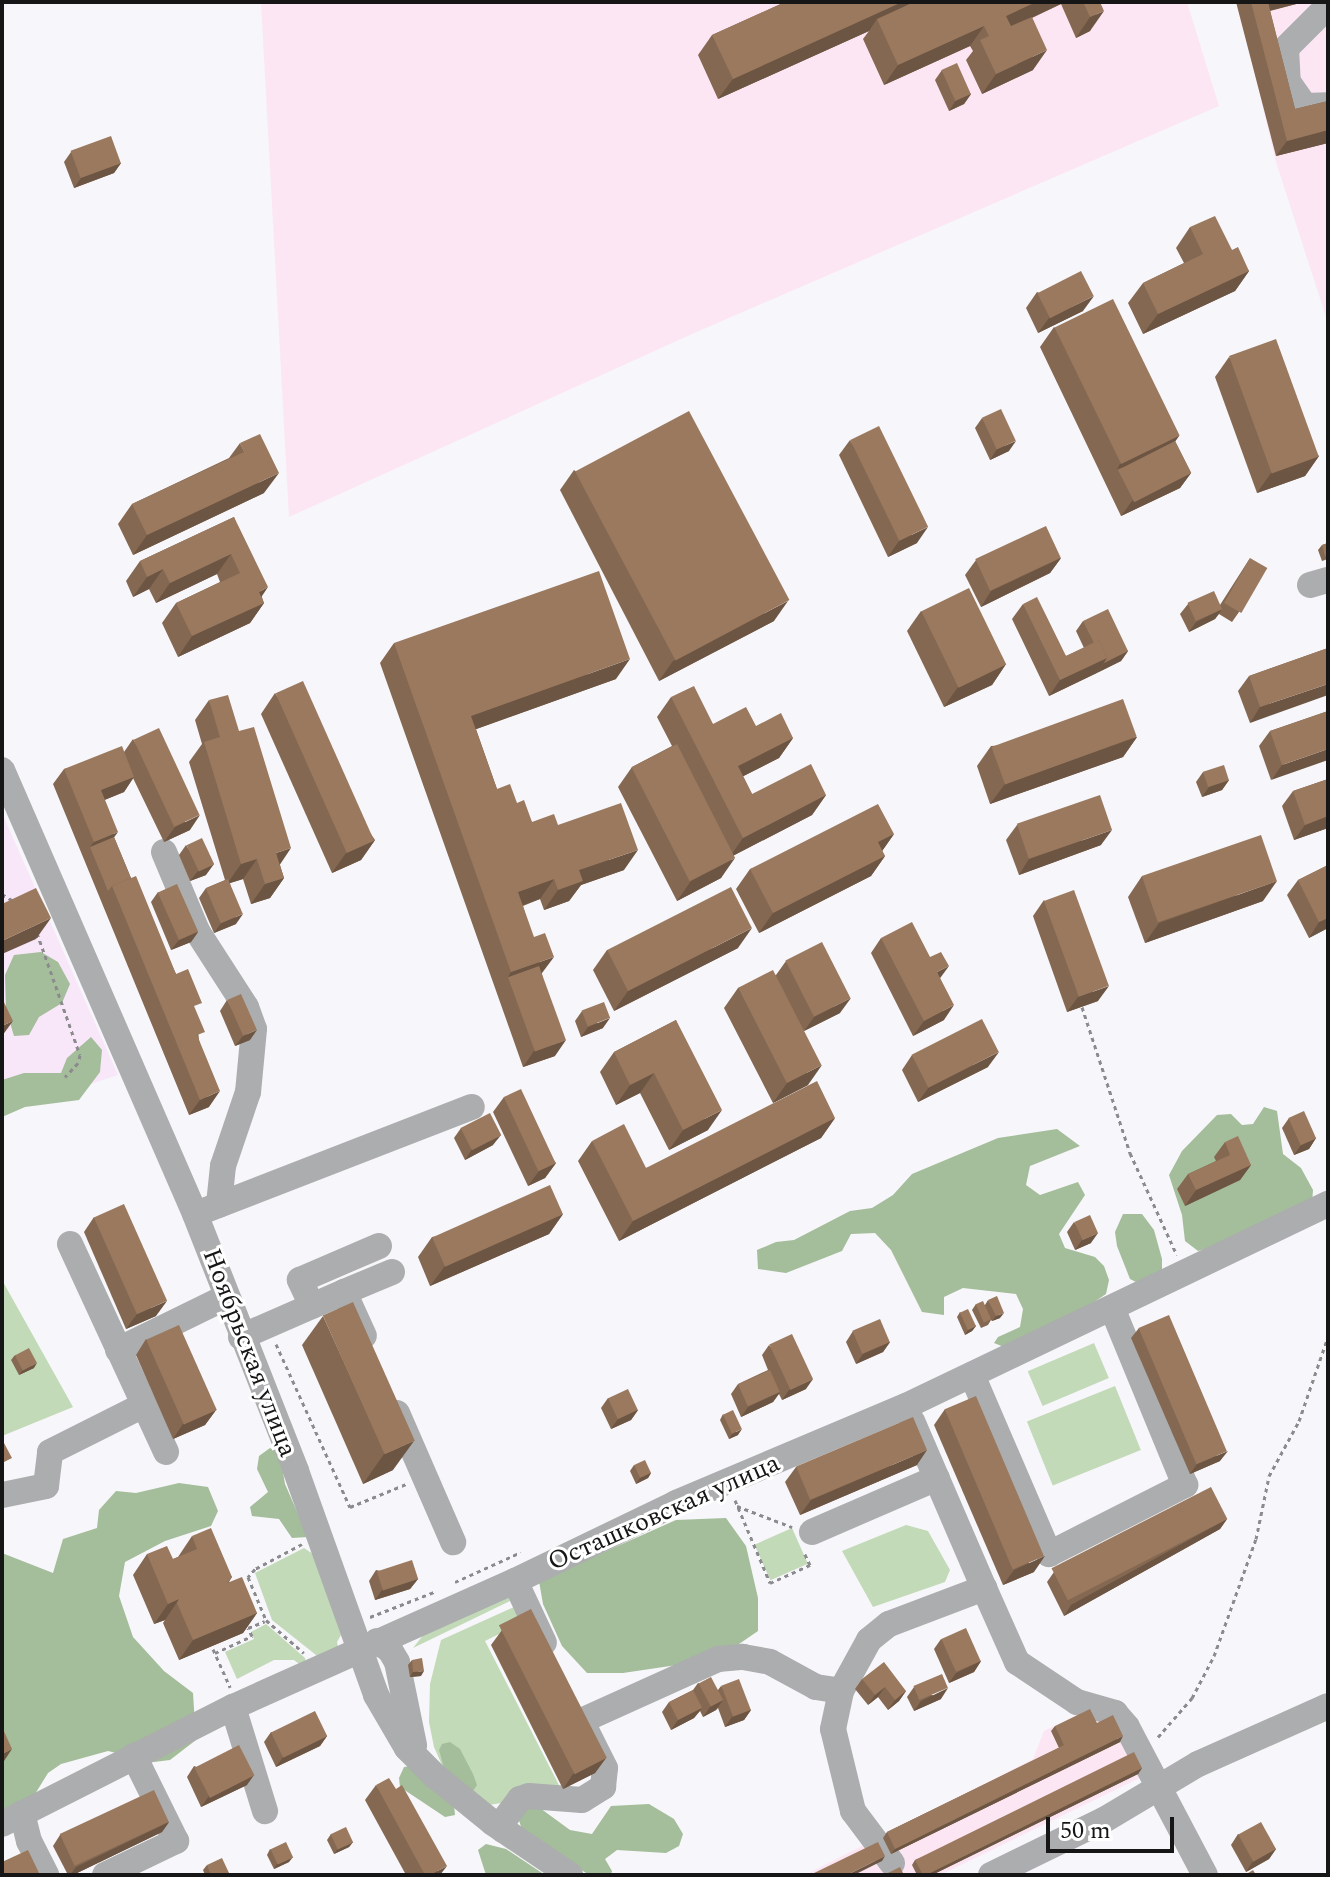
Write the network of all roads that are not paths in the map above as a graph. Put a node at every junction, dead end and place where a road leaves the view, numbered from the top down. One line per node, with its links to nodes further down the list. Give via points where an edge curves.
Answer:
1 (1328, 6): 2 (street, via 1286,48 1288,82 1296,94 1305,106)
2 (1328, 105)
3 (5, 785): 7 (street, Ноябрьская улица)
4 (164, 852): 7 (street, via 197,931 246,1007 254,1029 248,1092)
5 (472, 1107): 7 (street)
6 (1328, 1204): 14 (street, Осташковская улица)
7 (207, 1210): 12 (street, Ноябрьская улица)
8 (70, 1244): 16 (street)
9 (379, 1246): 13 (street, via 300,1280)
10 (392, 1272): 11 (street)
11 (344, 1292): 13 (street); 17 (street)
12 (226, 1297): 15 (street, Ноябрьская улица); 16 (street)
13 (312, 1306): 15 (street)
14 (1112, 1308): 18 (street, Осташковская улица); 18 (street, via 1185,1485 1049,1554)
15 (241, 1337): 29 (street, Ноябрьская улица, via 352,1624)
16 (118, 1350): 20 (street)
17 (375, 1363)
18 (972, 1375): 21 (street, Осташковская улица)
19 (388, 1391): 26 (street)
20 (144, 1405): 22 (street); 24 (street, via 50,1452 46,1486)
21 (906, 1406): 23 (street); 27 (street, Осташковская улица, via 732,1494)
22 (166, 1452)
23 (937, 1478): 25 (street); 28 (street)
24 (2, 1495)
25 (804, 1540)
26 (453, 1542)
27 (515, 1581): 29 (street, Осташковская улица); 30 (street)
28 (984, 1588): 31 (street, via 889,1624 869,1640); 37 (street, via 1017,1662 1077,1702 1115,1713)
29 (367, 1647): 33 (street, Осташковская улица); 40 (street, via 390,1650 397,1662 419,1760)
30 (555, 1667)
31 (841, 1691): 35 (street, via 816,1687 770,1662 718,1659); 41 (street, via 834,1740 853,1811)
32 (568, 1694): 35 (street)
33 (236, 1706): 36 (street, Осташковская улица); 38 (street)
34 (1327, 1710): 37 (street, via 1239,1744)
35 (581, 1721): 40 (street, via 605,1768 603,1787 582,1800 520,1799)
36 (134, 1756): 39 (street, Осташковская улица); 43 (street, via 176,1841)
37 (1157, 1789): 45 (street); 46 (street)
38 (265, 1811)
39 (12, 1818): 42 (street)
40 (503, 1830): 44 (street)
41 (892, 1863)
42 (46, 1875)
43 (105, 1875)
44 (570, 1875)
45 (991, 1875)
46 (1205, 1875)

